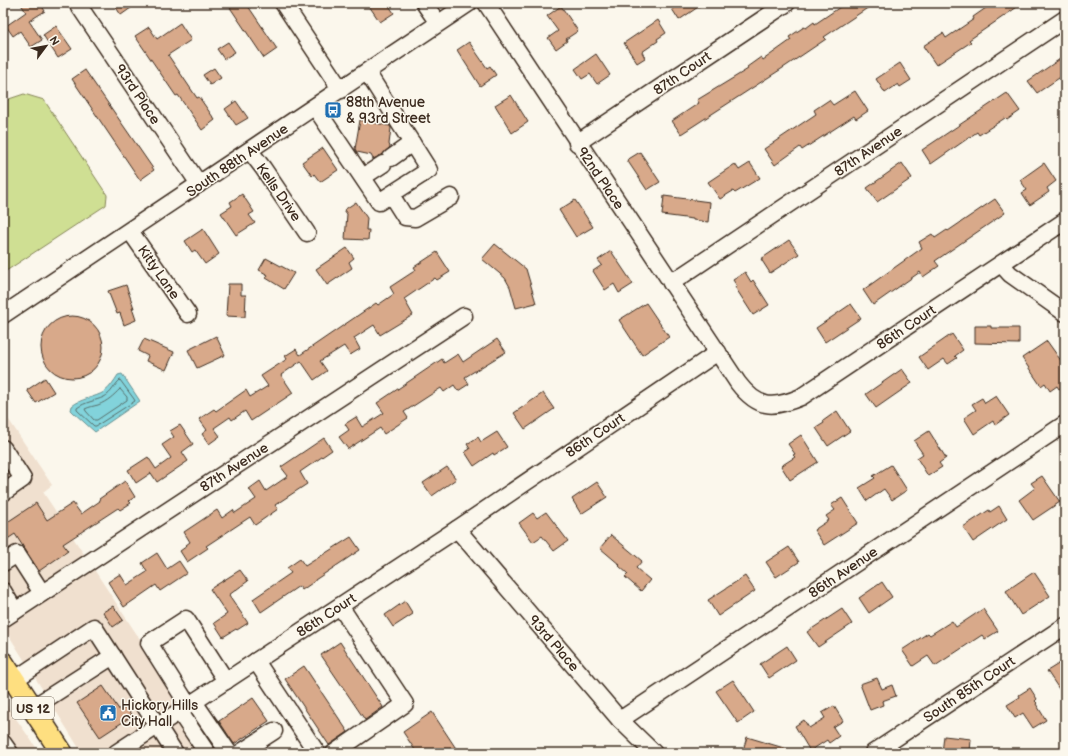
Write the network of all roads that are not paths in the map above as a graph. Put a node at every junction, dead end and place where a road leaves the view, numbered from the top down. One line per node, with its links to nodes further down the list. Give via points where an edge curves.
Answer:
1 (77, 3): 16 (street, 93rd Place)
2 (283, 3): 10 (street)
3 (424, 3): 8 (street)
4 (469, 3): 8 (street, South 88th Avenue)
5 (486, 3): 12 (street, 92nd Place)
6 (787, 3): 12 (street, 87th Court)
7 (1065, 19): 23 (street, 87th Avenue)
8 (438, 24): 9 (street, South 88th Avenue)
9 (367, 72): 10 (street, South 88th Avenue); 13 (street)
10 (341, 90): 11 (street, South 88th Avenue)
11 (315, 107): 14 (street, South 88th Avenue); 15 (street)
12 (577, 143): 23 (street, 92nd Place)
13 (412, 144): 15 (street); 17 (street, via 429,170)
14 (250, 151): 16 (street, South 88th Avenue); 21 (street, Kells Drive)
15 (363, 178): 17 (street, via 379,202)
16 (199, 184): 20 (street, South 88th Avenue)
17 (391, 195): 18 (street, via 405,217 416,218)
18 (450, 197)
19 (1065, 221): 22 (street, 86th Court)
20 (130, 231): 24 (street, Kitty Lane); 26 (street, South 88th Avenue)
21 (307, 233)
22 (1001, 264): 25 (street, via 1010,274); 28 (street, 86th Court, via 801,397 780,405 762,404 754,400 738,383)
23 (670, 283): 28 (street, 92nd Place)
24 (188, 314)
25 (1065, 314)
26 (3, 315)
27 (464, 316): 35 (street, 87th Avenue)
28 (718, 352): 32 (street, 86th Court)
29 (1065, 424): 45 (street, 86th Avenue)
30 (4, 451): 31 (street, via 23,479)
31 (3, 493)
32 (457, 529): 36 (street, 86th Court); 45 (street, 93rd Place)
33 (3, 563): 35 (street, via 16,554)
34 (3, 591): 37 (street)
35 (42, 593): 37 (street, 87th Avenue)
36 (340, 606): 40 (street, 86th Court); 59 (street, via 405,704)
37 (9, 615)
38 (1065, 626): 50 (street, South 85th Court)
39 (113, 656): 41 (street, via 94,627); 44 (street); 46 (street)
40 (256, 661): 42 (street, 86th Court); 58 (street)
41 (8, 671): 44 (main road, US 12)
42 (226, 681): 43 (street, 86th Court); 43 (street, via 186,619 149,643)
43 (187, 706): 46 (street, 86th Court); 55 (street); 56 (street)
44 (32, 708): 52 (main road, US 12)
45 (620, 720): 60 (street, 93rd Place)
46 (157, 726): 49 (street, 86th Court); 54 (street)
47 (274, 731): 57 (street)
48 (3, 743): 51 (street)
49 (138, 747): 53 (street, 86th Court)
50 (876, 752)
51 (10, 753)
52 (62, 753)
53 (116, 753)
54 (174, 753)
55 (207, 753)
56 (229, 753)
57 (240, 753)
58 (317, 753)
59 (334, 753)
60 (654, 753)

